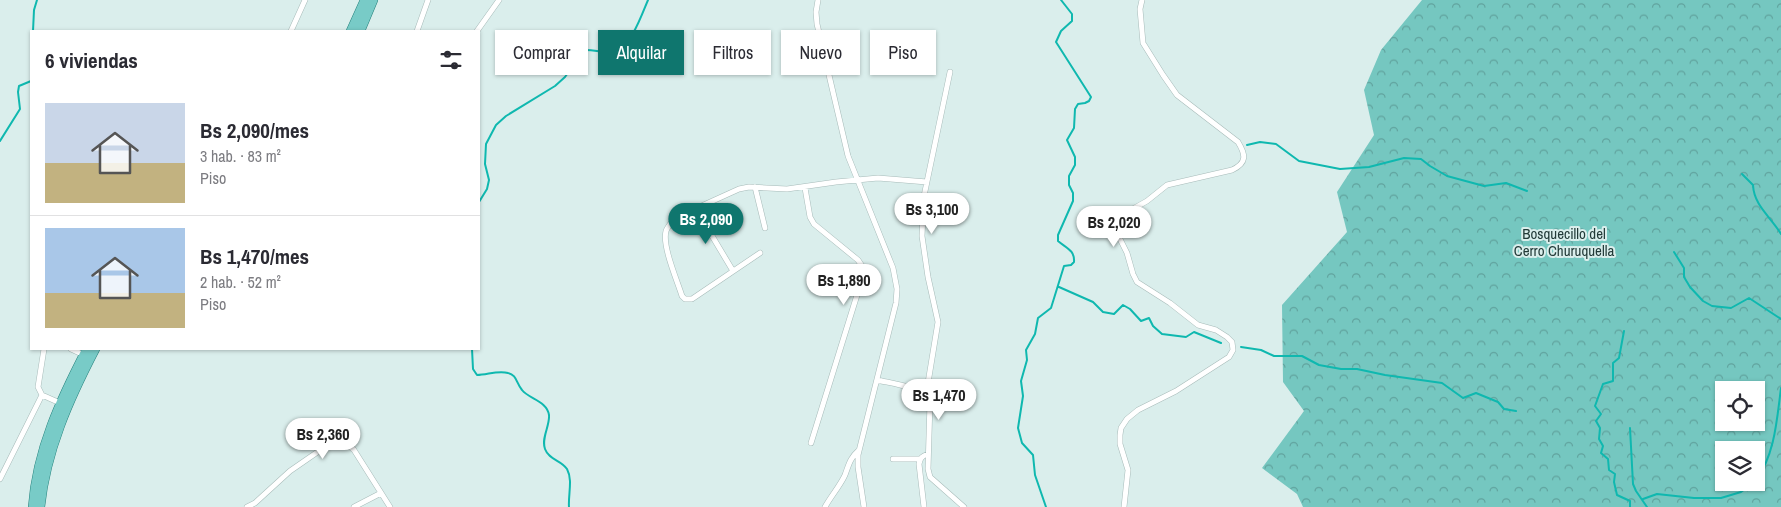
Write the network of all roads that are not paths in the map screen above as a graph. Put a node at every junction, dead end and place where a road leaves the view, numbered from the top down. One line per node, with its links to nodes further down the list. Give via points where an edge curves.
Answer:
1 (305, 0): 8 (street)
2 (365, 0): 9 (main road)
3 (373, 0): 10 (main road)
4 (428, 0): 11 (street)
5 (498, 0): 12 (street)
6 (818, 0): 14 (street, via 817,24 848,156)
7 (1142, 0): 45 (street, via 1143,43 1163,75 1177,95 1238,142 1244,151 1244,160 1232,170 1167,185 1123,217 1120,239 1137,282 1198,325 1216,330 1232,342 1229,357 1176,391 1138,410 1121,428 1120,444 1128,470)
8 (291, 30)
9 (351, 30)
10 (360, 30)
11 (417, 30)
12 (478, 30)
13 (950, 72): 15 (street)
14 (857, 180): 15 (street, via 878,178); 17 (street); 25 (street, via 893,268 897,289)
15 (927, 182): 26 (street, via 922,236 938,322)
16 (755, 188): 17 (street); 18 (street, via 739,189); 19 (street)
17 (805, 188): 29 (street, via 814,224 862,266 862,279)
18 (696, 209): 21 (street); 21 (street, via 675,218 665,233 682,296 692,299)
19 (766, 228)
20 (760, 253): 21 (street)
21 (733, 271)
22 (44, 350): 27 (street, via 38,387)
23 (95, 350): 37 (main road, via 56,433 46,466)
24 (85, 352): 28 (main road)
25 (877, 380): 26 (street); 30 (street)
26 (926, 395): 31 (street, via 930,402)
27 (42, 396): 28 (street); 34 (street)
28 (60, 403): 36 (main road, via 39,464)
29 (811, 443)
30 (860, 450): 41 (street, via 853,455); 42 (street, via 858,466)
31 (928, 454): 33 (street); 44 (street, via 930,478)
32 (893, 459): 33 (street)
33 (920, 459): 43 (street)
34 (0, 479)
35 (381, 493): 38 (street, via 354,450 347,444 332,442); 39 (street); 40 (street)
36 (32, 507)
37 (40, 507)
38 (247, 507)
39 (354, 507)
40 (390, 507)
41 (825, 507)
42 (864, 507)
43 (924, 507)
44 (964, 507)
45 (1124, 507)

